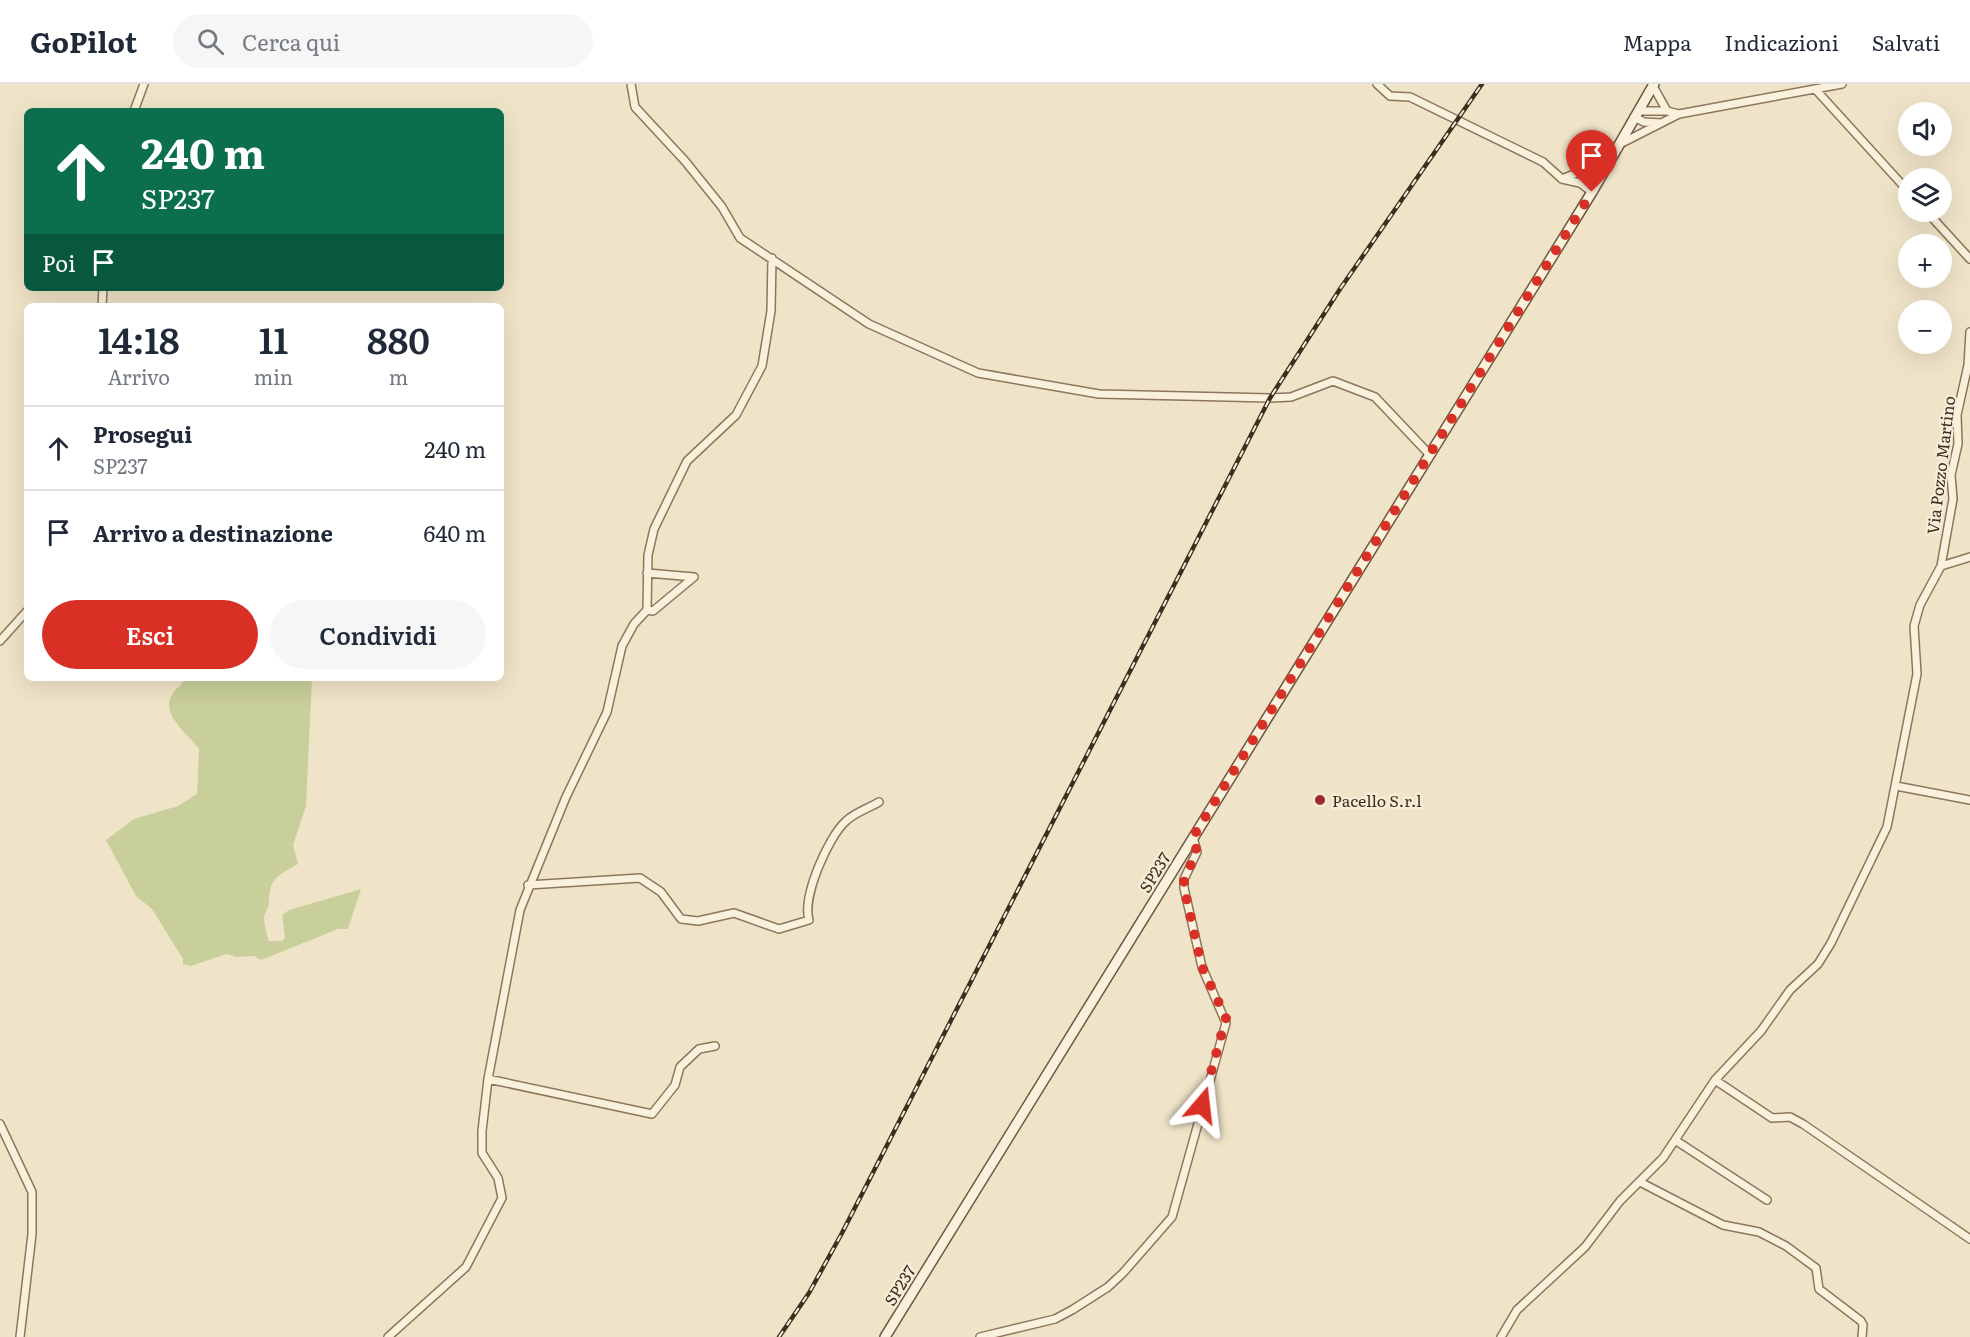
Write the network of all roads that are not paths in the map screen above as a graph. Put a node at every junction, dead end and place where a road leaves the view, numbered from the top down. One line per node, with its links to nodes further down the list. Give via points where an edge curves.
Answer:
1 (144, 84): 7 (street)
2 (631, 84): 18 (street, via 635,107 685,160 722,207 740,238)
3 (1377, 84): 14 (street, via 1389,96 1410,97 1543,162)
4 (1842, 84): 6 (street)
5 (1654, 85): 8 (street); 9 (main road, SP237 / SP237)
6 (1816, 90): 10 (street); 15 (street)
7 (135, 108)
8 (1667, 111): 9 (street); 10 (street)
9 (1636, 114): 11 (street, via 1644,122); 12 (main road, SP237 / SP237)
10 (1679, 114): 11 (street)
11 (1662, 123): 12 (street)
12 (1618, 145): 13 (main road, SP237 / SP237)
13 (1611, 159): 14 (street); 16 (main road, SP237 / SP237)
14 (1562, 179): 16 (street, via 1580,183)
15 (1898, 180)
16 (1592, 192): 21 (main road, SP237 / SP237)
17 (1936, 222): 19 (street)
18 (772, 258): 21 (street, via 869,324 978,373 1099,394 1270,398 1291,397 1333,381 1375,397); 24 (street, via 771,311 762,366 736,415 687,461 654,529)
19 (1970, 259)
20 (1970, 332): 23 (street, Via Pozzo Martino, via 1958,415 1953,499)
21 (1429, 454): 31 (main road, SP237 / SP237)
22 (1970, 556): 23 (street)
23 (1941, 566): 28 (street, Via Pozzo Martino, via 1920,605 1914,626 1917,674)
24 (647, 573): 25 (street); 25 (street, via 694,577 653,611)
25 (646, 610): 32 (street, via 622,646 607,712)
26 (24, 615): 27 (street)
27 (0, 640)
28 (1896, 786): 29 (street); 35 (street, Via Pozzo Martino, via 1887,827 1875,855 1822,957)
29 (1970, 800)
30 (879, 802): 32 (street, via 846,821 818,863 806,910 809,920 779,929 734,913 698,921 681,919 661,891 640,878)
31 (1193, 837): 43 (main road, SP237 / SP237); 44 (street, via 1197,852 1184,879 1184,888 1202,967 1226,1023 1172,1217 1108,1287 1072,1310 1054,1319)
32 (528, 885): 34 (street, via 508,967)
33 (715, 1046): 34 (street, via 699,1048 680,1067 675,1084 652,1114)
34 (488, 1079): 42 (street, via 482,1153 498,1178 501,1198 466,1267)
35 (1715, 1080): 37 (street, Via Pozzo Martino); 40 (street, via 1772,1118 1790,1117 1803,1124)
36 (0, 1124): 41 (street, via 32,1192 32,1234)
37 (1675, 1140): 38 (street, Via Pozzo Martino); 39 (street)
38 (1640, 1182): 45 (street, Via Pozzo Martino, via 1585,1246 1517,1310); 46 (street, via 1723,1225 1766,1235 1811,1262 1818,1273 1819,1289 1861,1321)
39 (1767, 1200)
40 (1970, 1239)
41 (20, 1337)
42 (388, 1337)
43 (885, 1337)
44 (980, 1337)
45 (1501, 1337)
46 (1862, 1337)

